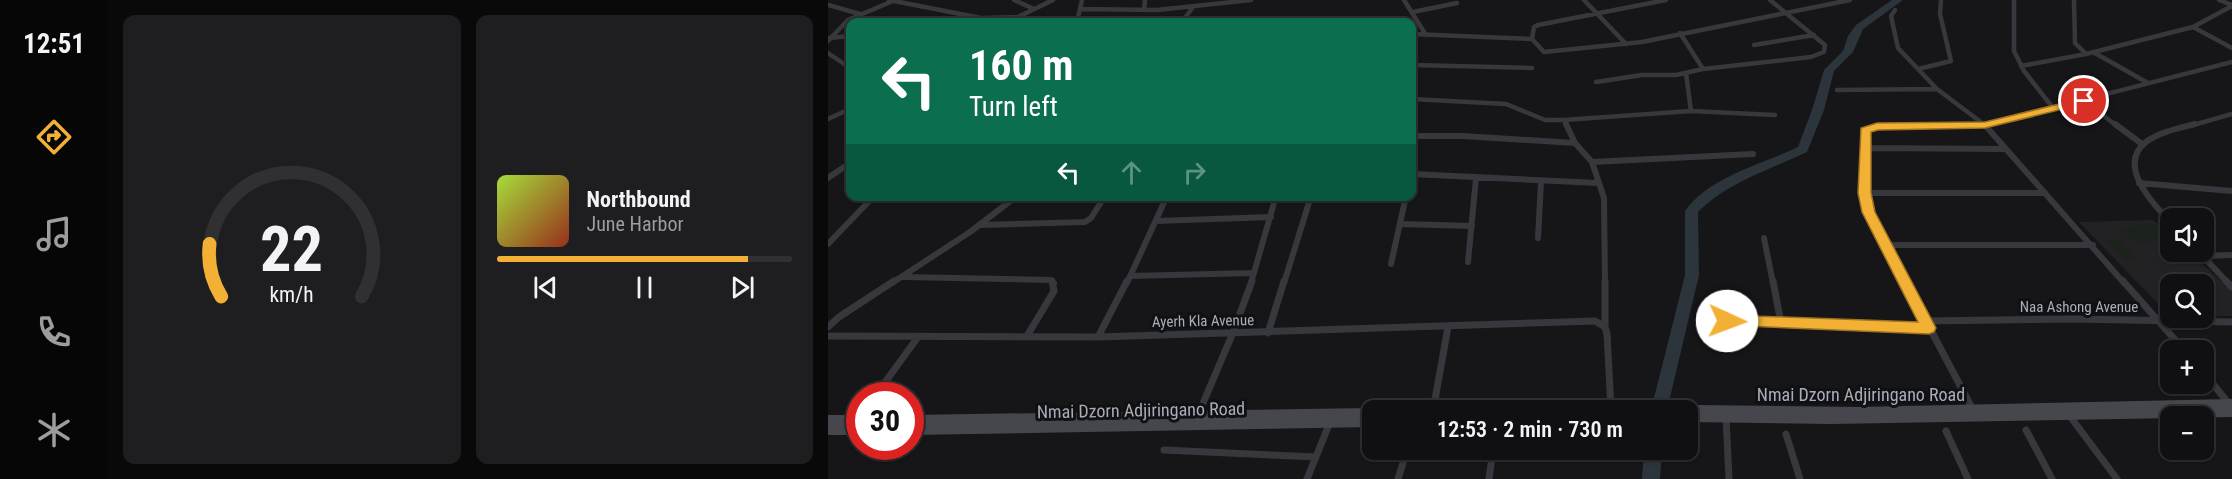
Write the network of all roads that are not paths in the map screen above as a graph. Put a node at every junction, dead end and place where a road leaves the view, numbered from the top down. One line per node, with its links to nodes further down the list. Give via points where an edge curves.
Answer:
1 (891, 0): 27 (street); 30 (street)
2 (1014, 0): 20 (street)
3 (1053, 0): 20 (street)
4 (1082, 0): 21 (street)
5 (1145, 0): 22 (street)
6 (1251, 0): 19 (street)
7 (1404, 0): 24 (street)
8 (1584, 0): 26 (street)
9 (1666, 0): 26 (street)
10 (1770, 0): 25 (street)
11 (1850, 0): 25 (street)
12 (1941, 0): 54 (street, via 1940,14 1951,62)
13 (2014, 0): 51 (street, via 2013,45)
14 (2074, 0): 47 (street, via 2075,43)
15 (2219, 0): 18 (street)
16 (1457, 3): 24 (street)
17 (828, 5): 27 (street)
18 (2232, 5): 34 (street)
19 (1193, 7): 22 (street); 32 (street)
20 (1034, 9): 28 (street)
21 (1081, 9): 22 (street); 31 (street)
22 (1144, 10)
23 (1895, 10): 54 (street, via 1891,16 1896,43)
24 (1413, 12): 37 (street)
25 (1785, 12): 35 (street); 38 (street)
26 (1596, 13): 41 (street, via 1536,26); 42 (street)
27 (860, 14): 29 (street)
28 (1018, 17): 30 (street)
29 (853, 18)
30 (981, 18)
31 (1078, 18)
32 (1185, 18)
33 (846, 22): 40 (street)
34 (2193, 27): 44 (street); 45 (street)
35 (1680, 33): 42 (street); 53 (street)
36 (1416, 34): 37 (street)
37 (1426, 35): 41 (street)
38 (1814, 35): 43 (street); 53 (street, via 1826,48 1820,55)
39 (846, 37): 40 (street)
40 (829, 39)
41 (1532, 39): 42 (street, via 1546,52)
42 (1626, 44)
43 (1754, 45)
44 (2232, 48)
45 (2093, 52): 47 (street); 57 (street)
46 (828, 53): 49 (street)
47 (2086, 54): 51 (street)
48 (2232, 62): 57 (street)
49 (846, 65)
50 (1416, 65): 52 (street)
51 (2021, 66): 62 (street)
52 (1532, 68)
53 (1703, 69): 55 (street)
54 (1918, 69): 58 (street)
55 (1686, 73): 56 (street); 64 (street)
56 (1596, 82)
57 (2148, 83): 61 (street)
58 (1936, 89): 59 (street); 69 (street)
59 (1837, 90)
60 (1416, 99): 68 (street, via 1506,104 1545,120)
61 (2084, 101): 62 (street); 72 (street)
62 (2053, 108): 69 (street)
63 (846, 111): 67 (street)
64 (1691, 111): 66 (street); 68 (street)
65 (2232, 114): 72 (street, via 2158,135)
66 (1775, 115)
67 (829, 118)
68 (1564, 120): 71 (street)
69 (1985, 125): 73 (street, via 1869,127 1864,134); 74 (street)
70 (1416, 136): 71 (street)
71 (1575, 143): 76 (street)
72 (2142, 144): 83 (street, via 2136,158)
73 (1864, 148): 74 (street); 85 (street)
74 (2007, 149): 86 (street)
75 (1754, 154): 76 (street)
76 (1592, 162): 82 (street)
77 (846, 166): 79 (street)
78 (1416, 174): 80 (street)
79 (828, 178)
80 (1476, 178): 81 (street); 99 (street)
81 (1541, 182): 82 (street); 100 (street)
82 (1598, 183): 124 (street, via 1604,198)
83 (2139, 183): 84 (street); 94 (street)
84 (2232, 191)
85 (1864, 193): 86 (street); 103 (street)
86 (2045, 193): 104 (street)
87 (869, 201): 102 (street)
88 (1011, 201): 98 (street)
89 (1102, 201): 98 (street, via 1085,222)
90 (1165, 201): 96 (street)
91 (1275, 201): 95 (street)
92 (1309, 201): 126 (street)
93 (1405, 201): 97 (street)
94 (2160, 211)
95 (1271, 218): 96 (street); 110 (street)
96 (1156, 221): 111 (street)
97 (1400, 224): 99 (street); 109 (street)
98 (980, 225): 112 (street)
99 (1472, 226): 107 (street)
100 (1539, 238)
101 (1764, 238): 120 (street)
102 (828, 244)
103 (1885, 245): 104 (street); 121 (street)
104 (2093, 245): 116 (street)
105 (2214, 254): 106 (street)
106 (2232, 255)
107 (1468, 262)
108 (2209, 262): 113 (street)
109 (1391, 264)
110 (1254, 273): 111 (street); 127 (street)
111 (1130, 276): 131 (street)
112 (903, 277): 114 (street); 129 (street, via 1051,280 1054,291)
113 (2232, 287)
114 (839, 317): 115 (street); 122 (street)
115 (828, 318)
116 (2160, 320): 121 (street, Naa Ashong Avenue)
117 (1727, 321): 120 (street, Naa Ashong Avenue)
118 (2214, 322): 119 (street, Naa Ashong Avenue)
119 (2232, 322)
120 (1781, 323): 121 (street, Naa Ashong Avenue)
121 (1927, 324): 139 (street)
122 (828, 327)
123 (1448, 327): 124 (street, Ayerh Kla Avenue, via 1595,321); 126 (street, Ayerh Kla Avenue); 135 (street)
124 (1605, 327): 136 (street)
125 (2166, 328): 132 (street)
126 (1268, 333): 127 (street, Ayerh Kla Avenue)
127 (1232, 334): 131 (street, Ayerh Kla Avenue); 142 (street)
128 (828, 336): 130 (street, Ayerh Kla Avenue)
129 (1027, 336): 130 (street, Ayerh Kla Avenue); 131 (street, Ayerh Kla Avenue)
130 (918, 337): 133 (street)
131 (1098, 337)
132 (2176, 340)
133 (885, 382)
134 (2214, 386): 137 (street)
135 (1435, 400)
136 (1610, 400)
137 (2231, 407): 140 (main road, Nmai Dzorn Adjiringano Road)
138 (1698, 410): 139 (main road, Nmai Dzorn Adjiringano Road)
139 (1973, 410): 140 (main road, Nmai Dzorn Adjiringano Road)
140 (2066, 411): 144 (main road, Nmai Dzorn Adjiringano Road, via 1832,419); 168 (street)
141 (1362, 412): 142 (main road, Nmai Dzorn Adjiringano Road)
142 (1198, 415): 150 (main road, Nmai Dzorn Adjiringano Road)
143 (1698, 417): 144 (main road, Nmai Dzorn Adjiringano Road)
144 (1726, 417): 164 (street)
145 (828, 420): 146 (main road)
146 (846, 421)
147 (924, 422): 150 (main road, Nmai Dzorn Adjiringano Road)
148 (1330, 422): 149 (main road, Nmai Dzorn Adjiringano Road); 150 (main road, Nmai Dzorn Adjiringano Road); 158 (street)
149 (1362, 422)
150 (936, 424): 152 (main road, Nmai Dzorn Adjiringano Road)
151 (846, 425): 153 (main road)
152 (924, 427)
153 (828, 430)
154 (2026, 430): 167 (street)
155 (1946, 431): 166 (street)
156 (1786, 434): 165 (street)
157 (1164, 450): 158 (street)
158 (1316, 457): 161 (street)
159 (1404, 460): 162 (street)
160 (1492, 460): 163 (street)
161 (1307, 479)
162 (1398, 479)
163 (1490, 479)
164 (1729, 479)
165 (1800, 479)
166 (1968, 479)
167 (2052, 479)
168 (2117, 479)

